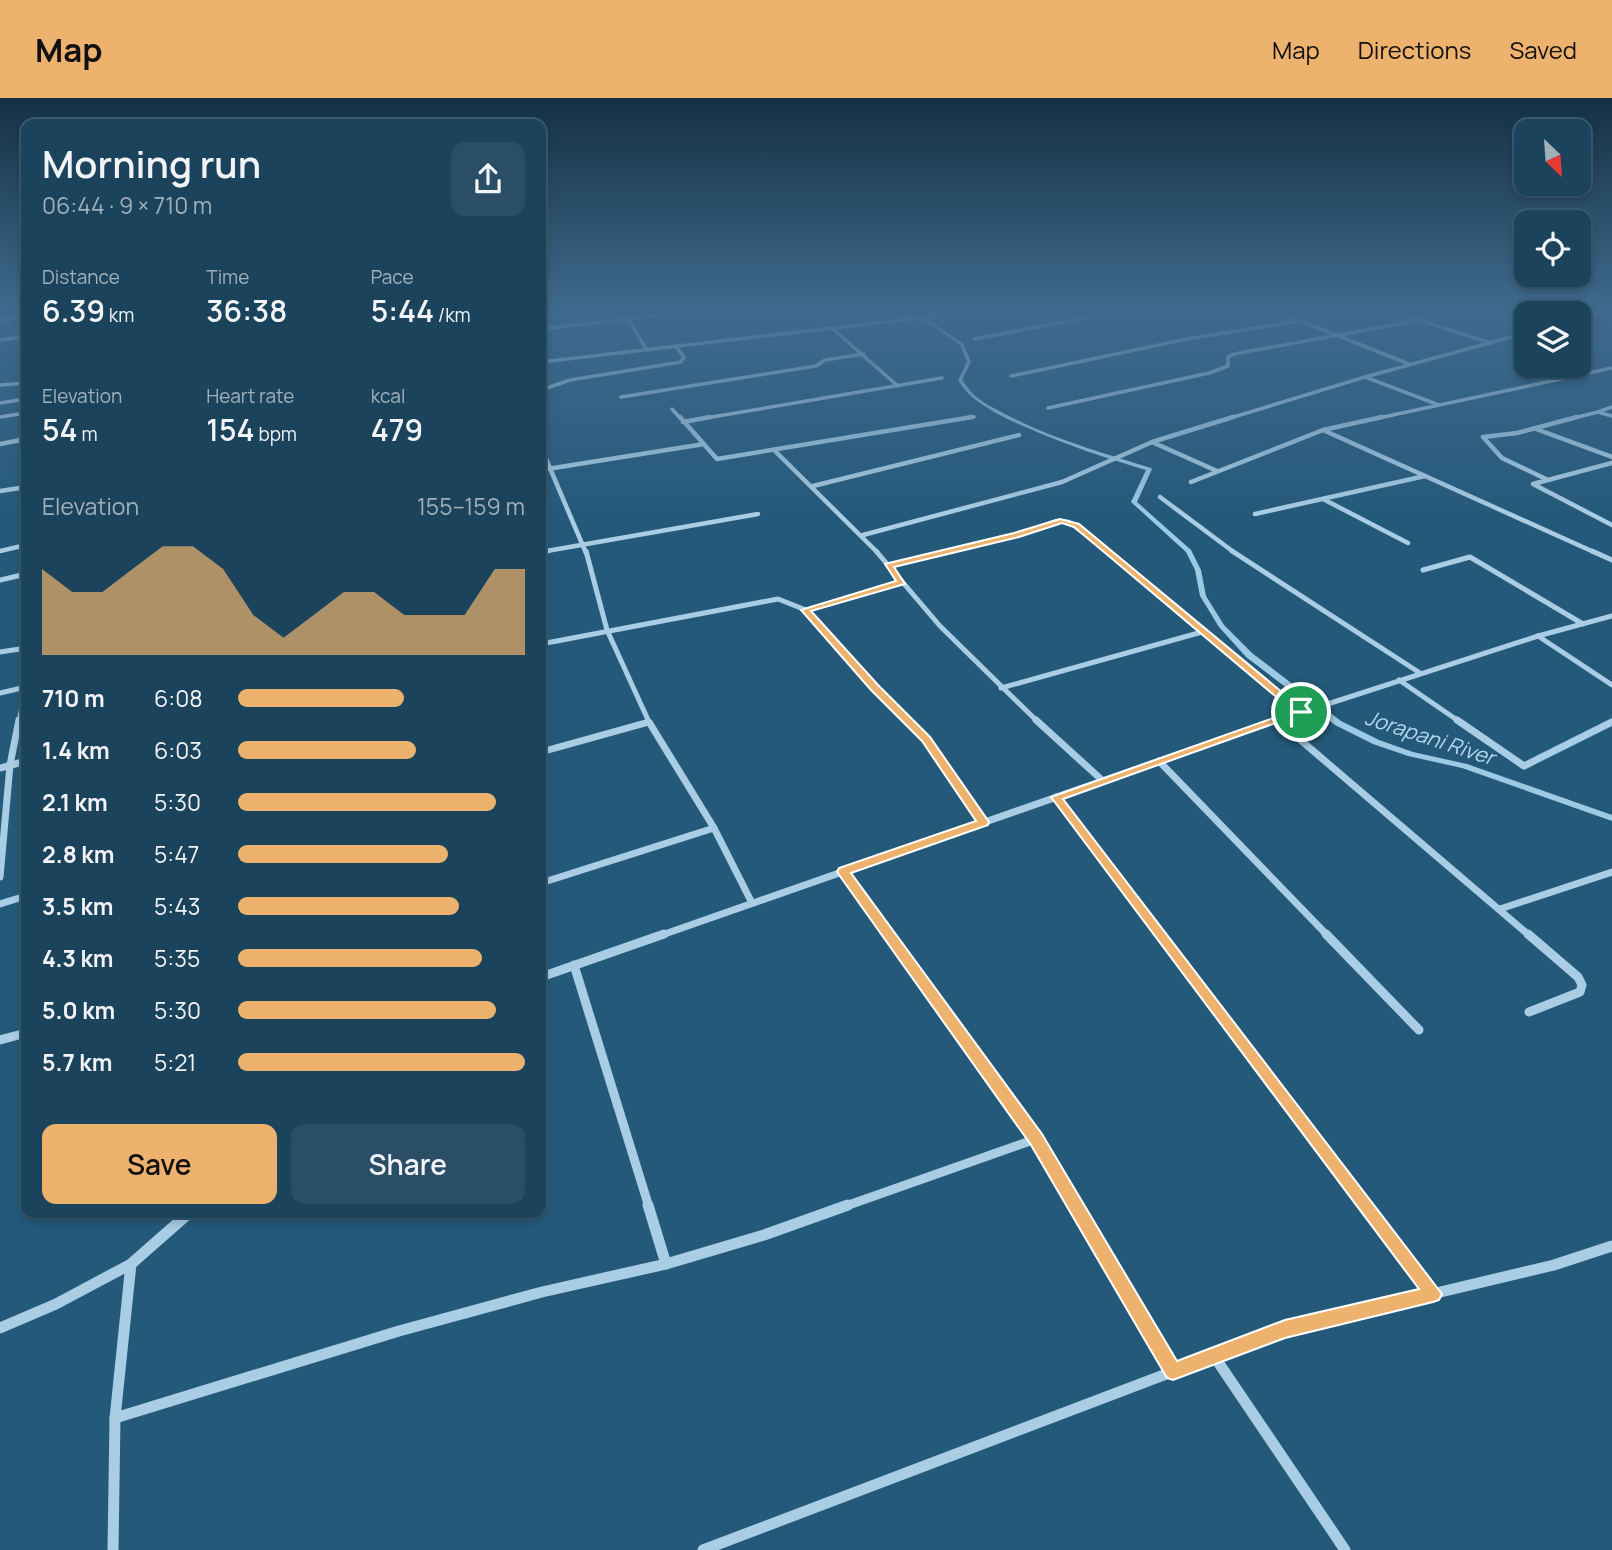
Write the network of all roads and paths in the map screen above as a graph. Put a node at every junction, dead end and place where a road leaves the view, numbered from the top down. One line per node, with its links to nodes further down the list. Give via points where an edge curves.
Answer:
1 (568, 381): 12 (street)
2 (723, 381): 13 (street)
3 (892, 381): 11 (street)
4 (927, 381): 11 (street)
5 (1173, 381): 18 (street)
6 (1353, 381): 30 (street)
7 (1375, 381): 16 (street)
8 (1553, 381): 16 (street)
9 (21, 383): 10 (street)
10 (0, 385)
11 (898, 386): 25 (street)
12 (546, 388)
13 (621, 397)
14 (21, 401): 15 (street)
15 (0, 403)
16 (1440, 405): 27 (street)
17 (1612, 407): 20 (street)
18 (1048, 408)
19 (672, 409): 25 (street)
20 (1598, 412): 22 (street); 26 (street)
21 (21, 414): 23 (street)
22 (1612, 416)
23 (0, 417)
24 (974, 417): 33 (street)
25 (683, 422): 32 (street)
26 (1536, 429): 34 (street); 41 (street, via 1483,437 1507,463)
27 (1323, 430): 39 (street); 40 (street)
28 (1019, 435): 43 (street)
29 (21, 440): 31 (street)
30 (1152, 442): 39 (street); 51 (street, via 1062,482)
31 (0, 443)
32 (704, 444): 33 (street, via 717,459); 37 (street)
33 (774, 450): 43 (street)
34 (1612, 457)
35 (546, 458): 37 (street)
36 (1612, 463): 41 (street)
37 (551, 468): 38 (street); 53 (street)
38 (546, 469)
39 (1217, 471): 42 (street)
40 (1426, 476): 47 (street); 57 (street)
41 (1546, 479): 50 (street, via 1533,484)
42 (1191, 482)
43 (813, 486): 51 (street)
44 (21, 488): 45 (street)
45 (0, 491)
46 (1160, 497): 72 (street, via 1225,546)
47 (1324, 499): 49 (street); 52 (street)
48 (758, 514): 53 (street)
49 (1255, 514)
50 (1612, 525)
51 (863, 535): 58 (street)
52 (1408, 543)
53 (584, 545): 56 (street); 66 (street)
54 (21, 547): 55 (street)
55 (0, 551)
56 (546, 551)
57 (1612, 560)
58 (888, 566): 62 (street); 67 (street, via 1062,520 1102,546)
59 (1423, 570): 65 (street, via 1470,557)
60 (21, 575): 61 (street)
61 (0, 580)
62 (902, 582): 63 (street); 76 (street)
63 (806, 610): 66 (street, via 778,598); 90 (street, via 926,739)
64 (1612, 616): 65 (street)
65 (1583, 624): 68 (street)
66 (607, 631): 69 (street); 81 (street)
67 (1202, 632): 76 (street); 79 (street)
68 (1538, 636): 72 (street); 74 (street)
69 (546, 643)
70 (21, 649): 71 (street)
71 (0, 652)
72 (1420, 673): 73 (street)
73 (1399, 680): 79 (street); 82 (street, via 1524,766)
74 (1612, 685)
75 (21, 688): 77 (street)
76 (1001, 688): 88 (street)
77 (0, 693)
78 (21, 711): 86 (street)
79 (1305, 711): 80 (street)
80 (1277, 720): 84 (street); 100 (street)
81 (649, 722): 83 (street); 91 (street)
82 (1612, 722)
83 (546, 751)
84 (1159, 761): 88 (street); 104 (street)
85 (21, 762): 86 (street)
86 (10, 765): 87 (street); 92 (street)
87 (0, 768)
88 (1103, 781): 89 (street)
89 (1056, 797): 90 (street); 112 (street)
90 (984, 822): 93 (street)
91 (714, 828): 96 (street); 98 (street)
92 (1, 858): 95 (street)
93 (843, 872): 98 (street); 107 (street)
94 (1612, 872): 100 (street)
95 (0, 877)
96 (546, 881)
97 (21, 898): 99 (street)
98 (752, 903): 101 (street)
99 (0, 904)
100 (1500, 909): 103 (street, via 1582,985 1573,996)
101 (574, 965): 102 (street); 111 (street)
102 (546, 975)
103 (1529, 1012)
104 (1419, 1030)
105 (21, 1034): 106 (street)
106 (0, 1040)
107 (1036, 1139): 111 (street, via 764,1235); 115 (street)
108 (183, 1218): 110 (street)
109 (1612, 1246): 112 (street)
110 (131, 1264): 113 (street); 116 (street)
111 (666, 1264): 116 (street, via 399,1331)
112 (1433, 1294): 114 (street, via 1285,1329)
113 (0, 1328)
114 (1214, 1356): 115 (street); 119 (street)
115 (1173, 1371): 118 (street)
116 (115, 1418): 117 (street)
117 (113, 1550)
118 (703, 1550)
119 (1345, 1550)

